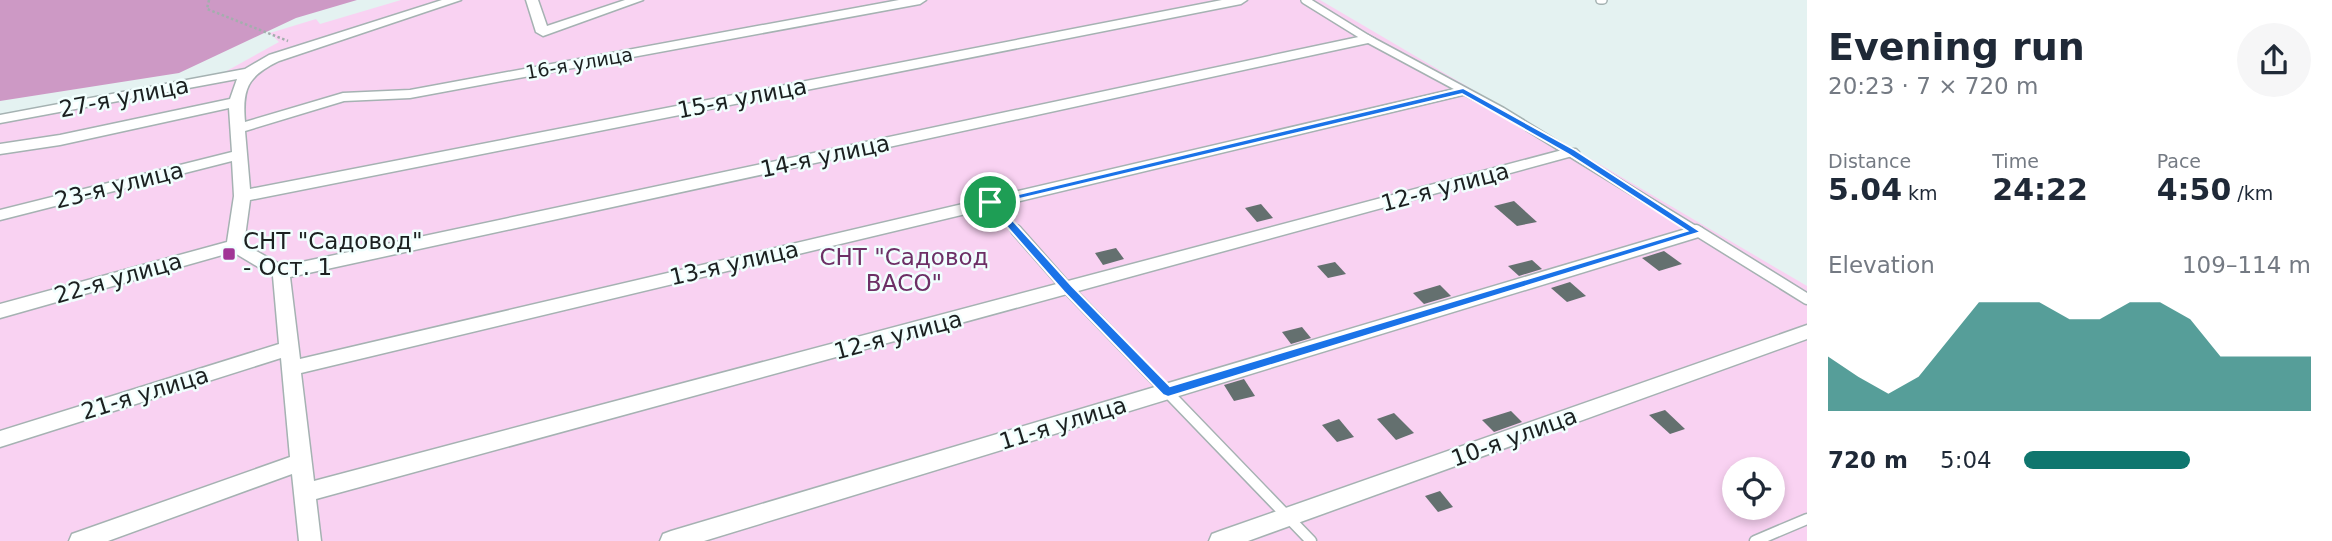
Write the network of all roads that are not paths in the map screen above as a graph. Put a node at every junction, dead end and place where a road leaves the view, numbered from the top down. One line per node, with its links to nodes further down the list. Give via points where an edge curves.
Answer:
1 (455, 0): 8 (street, 27-я улица, via 274,58)
2 (532, 0): 3 (street, via 543,32)
3 (637, 0)
4 (920, 0): 12 (street, 16-я улица, via 410,94 343,97)
5 (1241, 0): 16 (street, 15-я улица)
6 (1305, 0): 7 (lane)
7 (1368, 39): 9 (lane); 21 (street, 14-я улица)
8 (247, 73): 10 (street); 11 (street, 27-я улица)
9 (1463, 91): 14 (lane); 17 (street, 13-я улица)
10 (236, 102): 12 (street); 13 (street, via 60,141)
11 (0, 119)
12 (239, 128): 15 (street)
13 (0, 149)
14 (1571, 152): 19 (lane); 22 (street, 12-я улица)
15 (238, 155): 16 (street); 18 (street, 23-я улица)
16 (242, 196): 20 (street)
17 (990, 202): 22 (lane); 26 (street, 13-я улица)
18 (0, 215)
19 (1696, 232): 23 (lane); 27 (street, 11-я улица)
20 (235, 246): 21 (street); 24 (street, 22-я улица)
21 (281, 273): 26 (street)
22 (1068, 289): 27 (lane); 30 (street, 12-я улица)
23 (1807, 299)
24 (0, 311)
25 (1807, 332): 31 (street, 10-я улица)
26 (290, 358): 28 (street, 21-я улица); 29 (street)
27 (1168, 392): 31 (lane); 35 (street, 11-я улица)
28 (0, 439)
29 (302, 461): 30 (street); 33 (street)
30 (305, 493): 34 (street)
31 (1288, 517): 36 (street, 10-я улица); 37 (lane)
32 (1807, 519): 38 (lane)
33 (80, 541)
34 (310, 541)
35 (671, 541)
36 (1220, 541)
37 (1311, 541)
38 (1755, 541)

